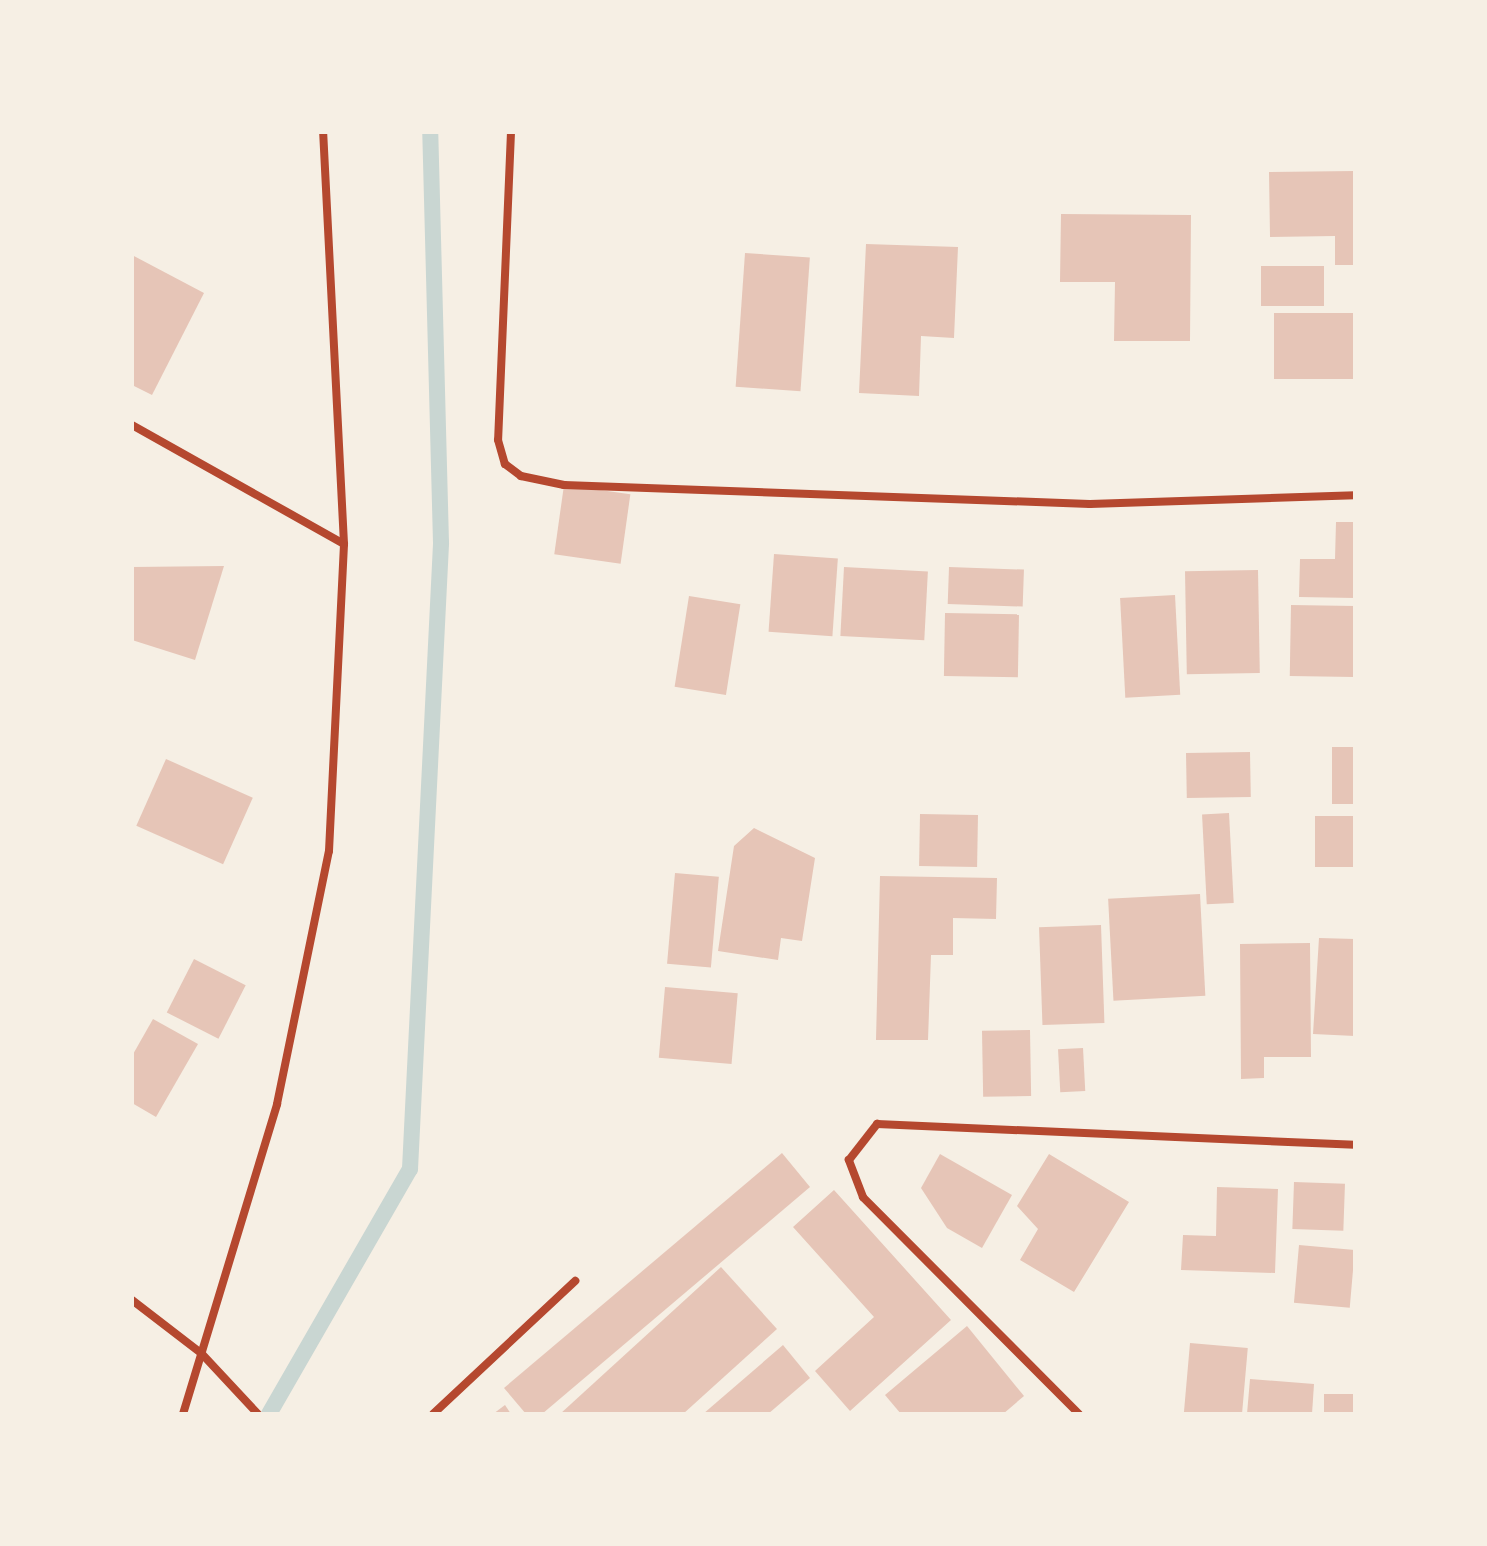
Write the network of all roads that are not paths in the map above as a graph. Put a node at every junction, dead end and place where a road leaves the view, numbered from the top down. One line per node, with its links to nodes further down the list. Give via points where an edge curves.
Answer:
1 (323, 132): 5 (street)
2 (511, 132): 4 (street, via 498,440 505,464 521,476 564,485 1090,504)
3 (132, 425): 5 (street)
4 (1355, 495)
5 (344, 544): 9 (street, via 329,851 277,1104)
6 (1355, 1145): 13 (street, via 877,1124 849,1160 863,1197)
7 (575, 1281): 12 (street)
8 (132, 1300): 9 (street)
9 (202, 1354): 10 (street); 11 (street)
10 (183, 1414)
11 (258, 1414)
12 (433, 1414)
13 (1079, 1414)

